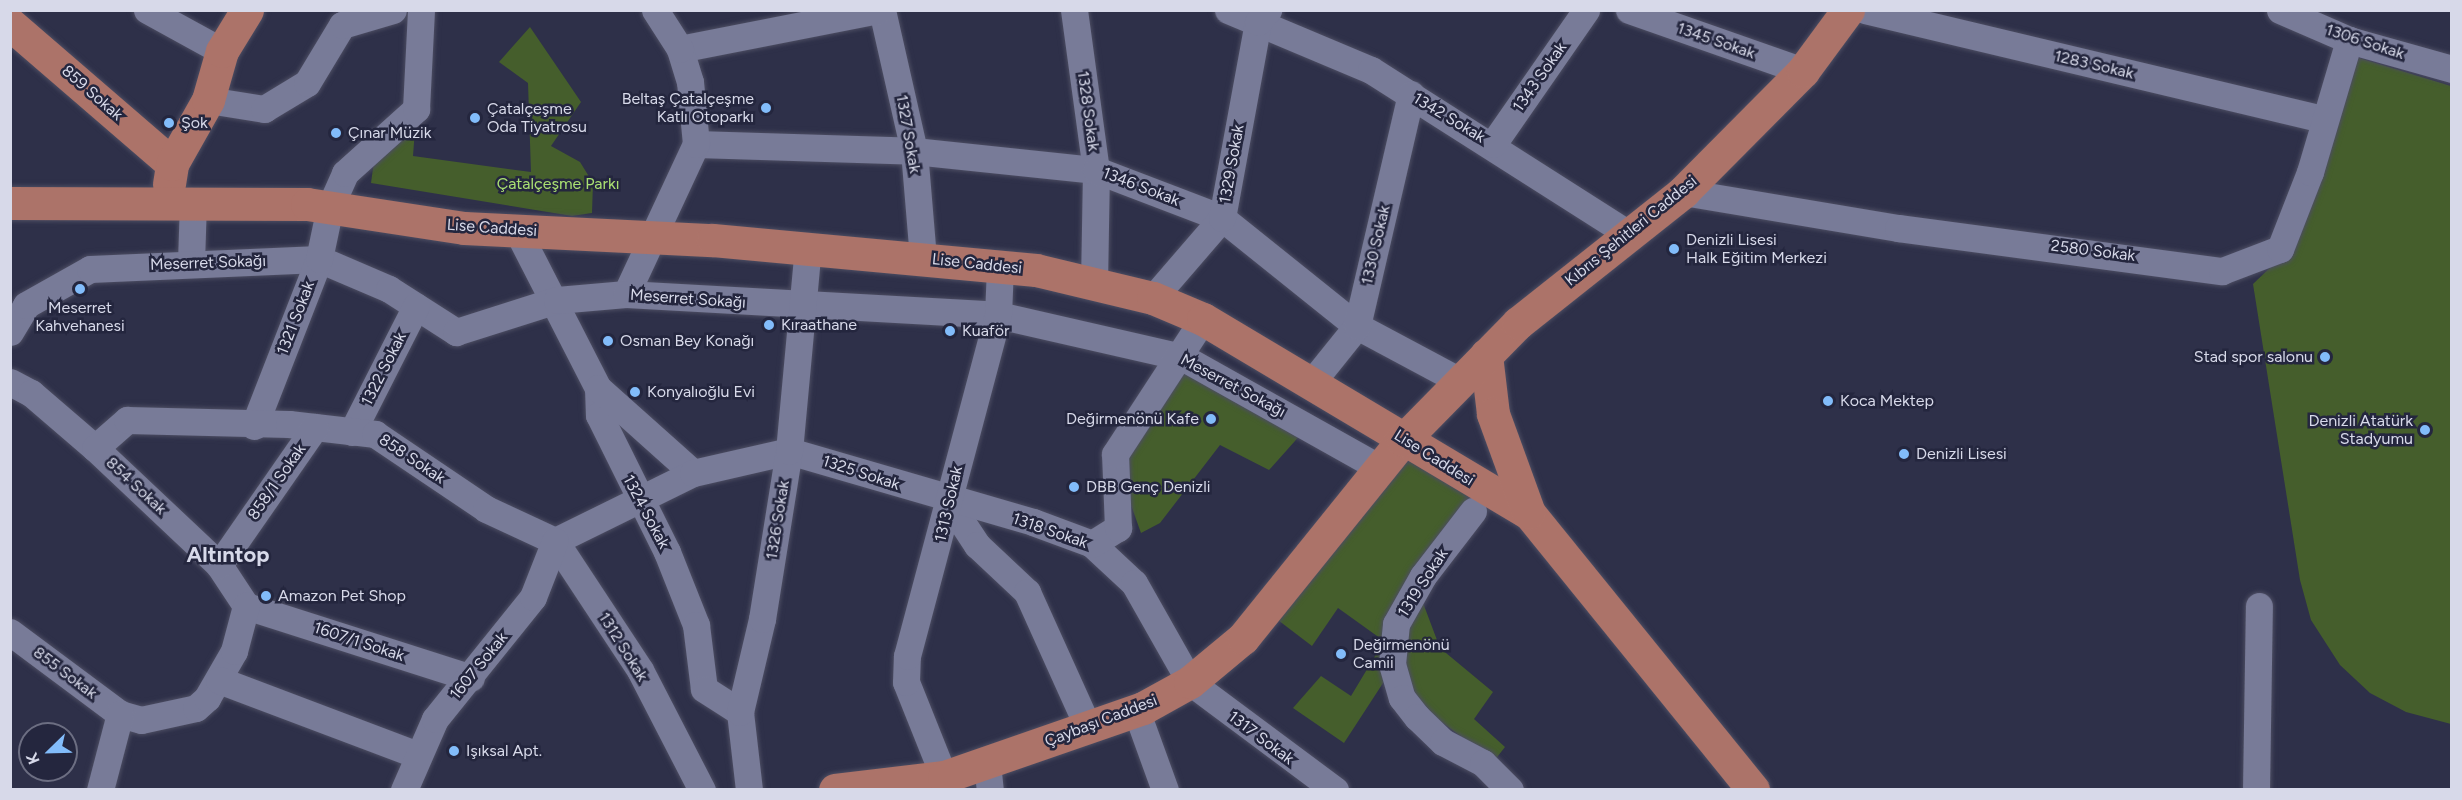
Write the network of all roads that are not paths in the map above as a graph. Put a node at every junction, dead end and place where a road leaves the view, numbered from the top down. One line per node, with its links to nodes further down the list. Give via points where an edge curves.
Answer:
1 (147, 10): 19 (street)
2 (247, 10): 19 (main road)
3 (393, 10): 23 (street, via 342,25 307,83 264,109)
4 (421, 10): 33 (street, 1321 Sokak, via 416,109 345,173)
5 (655, 10): 18 (street)
6 (880, 10): 14 (street); 27 (street, 1327 Sokak)
7 (1074, 10): 29 (street, 1328 Sokak)
8 (1228, 10): 15 (street, 1342 Sokak)
9 (1586, 10): 26 (street, 1343 Sokak)
10 (1629, 10): 21 (street, 1345 Sokak)
11 (1848, 10): 21 (main road, Kıbrıs Şehitleri Caddesi)
12 (1865, 10): 24 (street, 1283 Sokak)
13 (2280, 10): 17 (street, 1306 Sokak)
14 (802, 16): 18 (street)
15 (1263, 16): 22 (street, 1342 Sokak); 34 (street, 1329 Sokak)
16 (10, 24): 28 (main road, 859 Sokak)
17 (2349, 40): 20 (street, 1306 Sokak); 24 (street, 2580 Sokak)
18 (680, 49): 25 (street, via 690,82)
19 (222, 51): 23 (main road)
20 (2451, 69)
21 (1803, 71): 30 (main road, Kıbrıs Şehitleri Caddesi)
22 (1410, 94): 26 (street, 1342 Sokak); 51 (street, 1330 Sokak)
23 (208, 100): 28 (main road)
24 (2323, 119): 30 (street, 2580 Sokak, via 2310,172 2280,249 2222,271 1898,228)
25 (696, 144): 27 (street, 1346 Sokak); 37 (street)
26 (1493, 144): 36 (street, 1342 Sokak)
27 (914, 151): 29 (street, 1346 Sokak); 39 (street, 1327 Sokak)
28 (172, 164): 31 (main road)
29 (1096, 170): 34 (street, 1346 Sokak); 43 (street, 1328 Sokak)
30 (1683, 192): 36 (main road, Kıbrıs Şehitleri Caddesi)
31 (179, 201): 32 (main road, Lise Caddesi); 33 (main road, Lise Caddesi); 41 (street)
32 (10, 203)
33 (330, 207): 35 (main road, Lise Caddesi); 40 (street, 1321 Sokak)
34 (1222, 218): 45 (street, 1329 Sokak); 51 (street, 1346 Sokak)
35 (518, 231): 37 (main road, Lise Caddesi); 46 (street, 1324 Sokak)
36 (1630, 235): 53 (main road, Kıbrıs Şehitleri Caddesi)
37 (649, 237): 38 (main road, Lise Caddesi); 44 (street)
38 (808, 248): 39 (main road, Lise Caddesi); 48 (street, 1326 Sokak)
39 (923, 258): 42 (main road, Lise Caddesi)
40 (319, 259): 41 (street, Meserret Sokağı); 47 (street, Meserret Sokağı); 59 (street, 1321 Sokak)
41 (191, 262): 52 (street, Meserret Sokağı, via 90,269 26,304)
42 (1000, 267): 43 (main road, Lise Caddesi); 49 (street, 1313 Sokak)
43 (1094, 284): 45 (main road, Lise Caddesi)
44 (626, 294): 46 (street, Meserret Sokağı); 48 (street, Meserret Sokağı)
45 (1153, 298): 50 (main road, Lise Caddesi)
46 (557, 300): 47 (street, Meserret Sokağı, via 456,332); 58 (street, 1324 Sokak)
47 (416, 306): 61 (street, 1322 Sokak)
48 (806, 307): 49 (street, Meserret Sokağı); 64 (street, 1326 Sokak)
49 (999, 315): 54 (street, Meserret Sokağı); 68 (street, 1313 Sokak)
50 (1203, 319): 54 (street); 57 (main road, Lise Caddesi)
51 (1357, 326): 55 (street, 1346 Sokak); 57 (street, 1330 Sokak)
52 (10, 332)
53 (1486, 355): 55 (main road, Kıbrıs Şehitleri Caddesi); 70 (main road, via 1493,414)
54 (1182, 357): 65 (street, Meserret Sokağı); 72 (street, via 1115,454 1118,528)
55 (1460, 381): 62 (main road, Kıbrıs Şehitleri Caddesi)
56 (10, 382): 63 (street, 854 Sokak, via 31,393)
57 (1312, 382): 62 (main road, Lise Caddesi)
58 (598, 388): 66 (street); 67 (street, 1324 Sokak, via 599,416)
59 (254, 426): 60 (street, 858 Sokak); 63 (street, 858 Sokak, via 127,420)
60 (315, 427): 61 (street, 858 Sokak); 73 (street, 858/1 Sokak)
61 (352, 432): 71 (street, 858 Sokak, via 375,434 486,509)
62 (1403, 440): 65 (main road, Çaybaşı Caddesi); 70 (main road, Lise Caddesi)
63 (95, 448): 73 (street, 854 Sokak)
64 (789, 451): 66 (street, 1325 Sokak); 68 (street, 1325 Sokak); 81 (street, 1326 Sokak, via 762,619)
65 (1380, 468): 79 (main road, Çaybaşı Caddesi, via 1243,638)
66 (693, 472): 67 (street, 1325 Sokak)
67 (635, 497): 71 (street, 1325 Sokak); 81 (street, 1324 Sokak, via 667,552 696,625 704,689)
68 (948, 501): 72 (street, 1318 Sokak); 83 (street, via 977,545 1027,592); 86 (street, 1313 Sokak, via 907,656 906,682)
69 (1473, 512): 96 (street, 1319 Sokak, via 1424,576 1396,624 1392,664 1402,698 1417,717 1443,742 1483,763)
70 (1529, 513): 88 (main road, Lise Caddesi)
71 (555, 541): 77 (street, 1607 Sokak, via 533,597); 91 (street, 1312 Sokak, via 640,670)
72 (1092, 544): 79 (street, 1318 Sokak, via 1134,583)
73 (219, 565): 74 (street, 854 Sokak)
74 (246, 606): 77 (street, 1607/1 Sokak); 78 (street, via 242,630)
75 (2259, 606): 97 (street)
76 (10, 632): 82 (street, 855 Sokak)
77 (471, 678): 84 (street, 1607 Sokak, via 435,719)
78 (219, 680): 82 (street, via 196,708 141,720); 84 (street)
79 (1190, 682): 80 (main road, Çaybaşı Caddesi); 95 (street, 1317 Sokak)
80 (1136, 710): 83 (main road, Çaybaşı Caddesi); 94 (street)
81 (740, 712): 92 (street, 1326 Sokak)
82 (120, 714): 89 (street)
83 (1089, 727): 85 (main road, Çaybaşı Caddesi)
84 (417, 755): 90 (street, 1607 Sokak)
85 (988, 776): 86 (main road, Çaybaşı Caddesi)
86 (944, 777): 87 (main road, Çaybaşı Caddesi)
87 (910, 786): 93 (main road, Çaybaşı Caddesi)
88 (1745, 787)
89 (100, 789)
90 (404, 789)
91 (702, 789)
92 (749, 789)
93 (835, 789)
94 (1165, 789)
95 (1335, 789)
96 (1510, 789)
97 (2256, 789)

